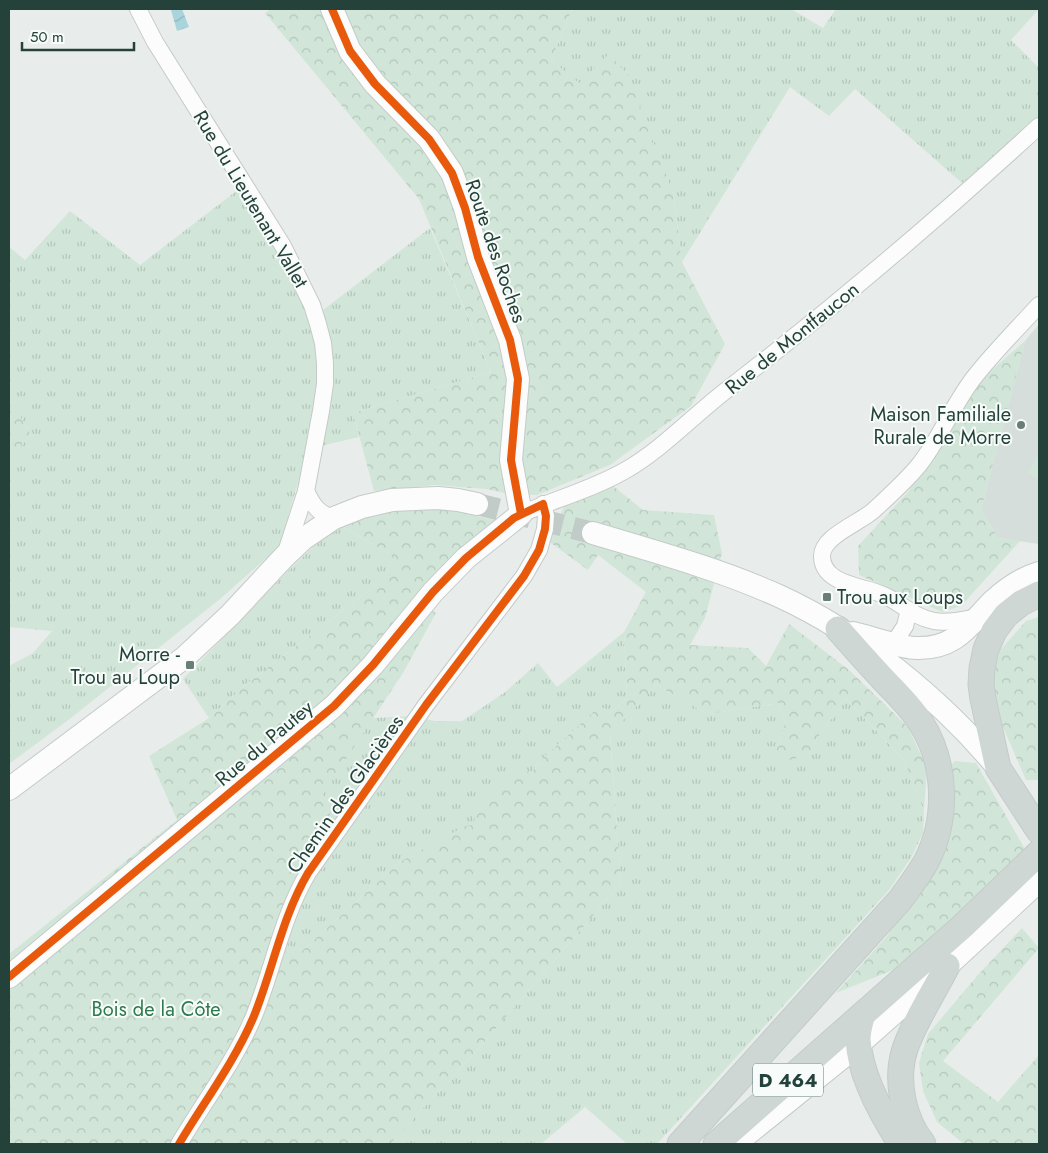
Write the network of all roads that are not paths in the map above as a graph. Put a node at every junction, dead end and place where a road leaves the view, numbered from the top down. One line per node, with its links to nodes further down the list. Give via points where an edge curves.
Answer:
1 (138, 9): 5 (street, Rue du Lieutenant Vallet, via 155,42 283,246 312,305 323,343 325,384)
2 (332, 9): 8 (main road, Route des Roches, via 350,51 375,84 429,139 452,173 478,257 510,340 518,378 511,460)
3 (1039, 126): 7 (street, Rue de Montfaucon, via 924,230 672,437 600,484)
4 (1039, 305): 14 (street, via 975,376 919,464 872,512 824,545 822,564 833,576 889,597)
5 (306, 491): 9 (street, via 319,512); 11 (street, Rue du Lieutenant Vallet)
6 (477, 504): 9 (main road, via 438,498 392,500)
7 (543, 504): 8 (street, Rue de Montfaucon); 27 (street, Chemin des Glacières, via 545,529 539,550 524,576 426,705 296,893 254,1016 229,1066)
8 (521, 514): 24 (main road, Rue du Pautey, via 466,558 334,706)
9 (334, 518): 11 (main road, via 303,539)
10 (593, 533): 16 (main road, via 735,578 781,597)
11 (284, 557): 19 (main road, via 185,657)
12 (1039, 573): 15 (main road, via 1007,589)
13 (1039, 594): 18 (main road, via 1006,615 994,631 984,658 982,699)
14 (909, 610): 15 (street, via 925,620 941,623); 17 (street, via 905,626)
15 (979, 617): 17 (main road, via 961,635 933,647 906,647)
16 (838, 628): 17 (main road); 18 (main road, via 925,693 964,729); 28 (main road, via 912,710 937,755 941,789 934,843 915,881 900,900)
17 (894, 643)
18 (998, 768): 20 (main road)
19 (9, 789)
20 (1036, 826)
21 (1039, 853): 25 (main road, D 464)
22 (1039, 881): 23 (main road, D 464)
23 (947, 966): 26 (main road, D 464); 32 (main road, via 915,1026 902,1060 904,1107)
24 (9, 977)
25 (862, 1017): 26 (main road); 29 (main road, D 464)
26 (859, 1044): 30 (main road, D 464); 31 (main road, via 870,1086)
27 (180, 1144)
28 (680, 1144)
29 (716, 1144)
30 (735, 1144)
31 (900, 1144)
32 (923, 1144)

